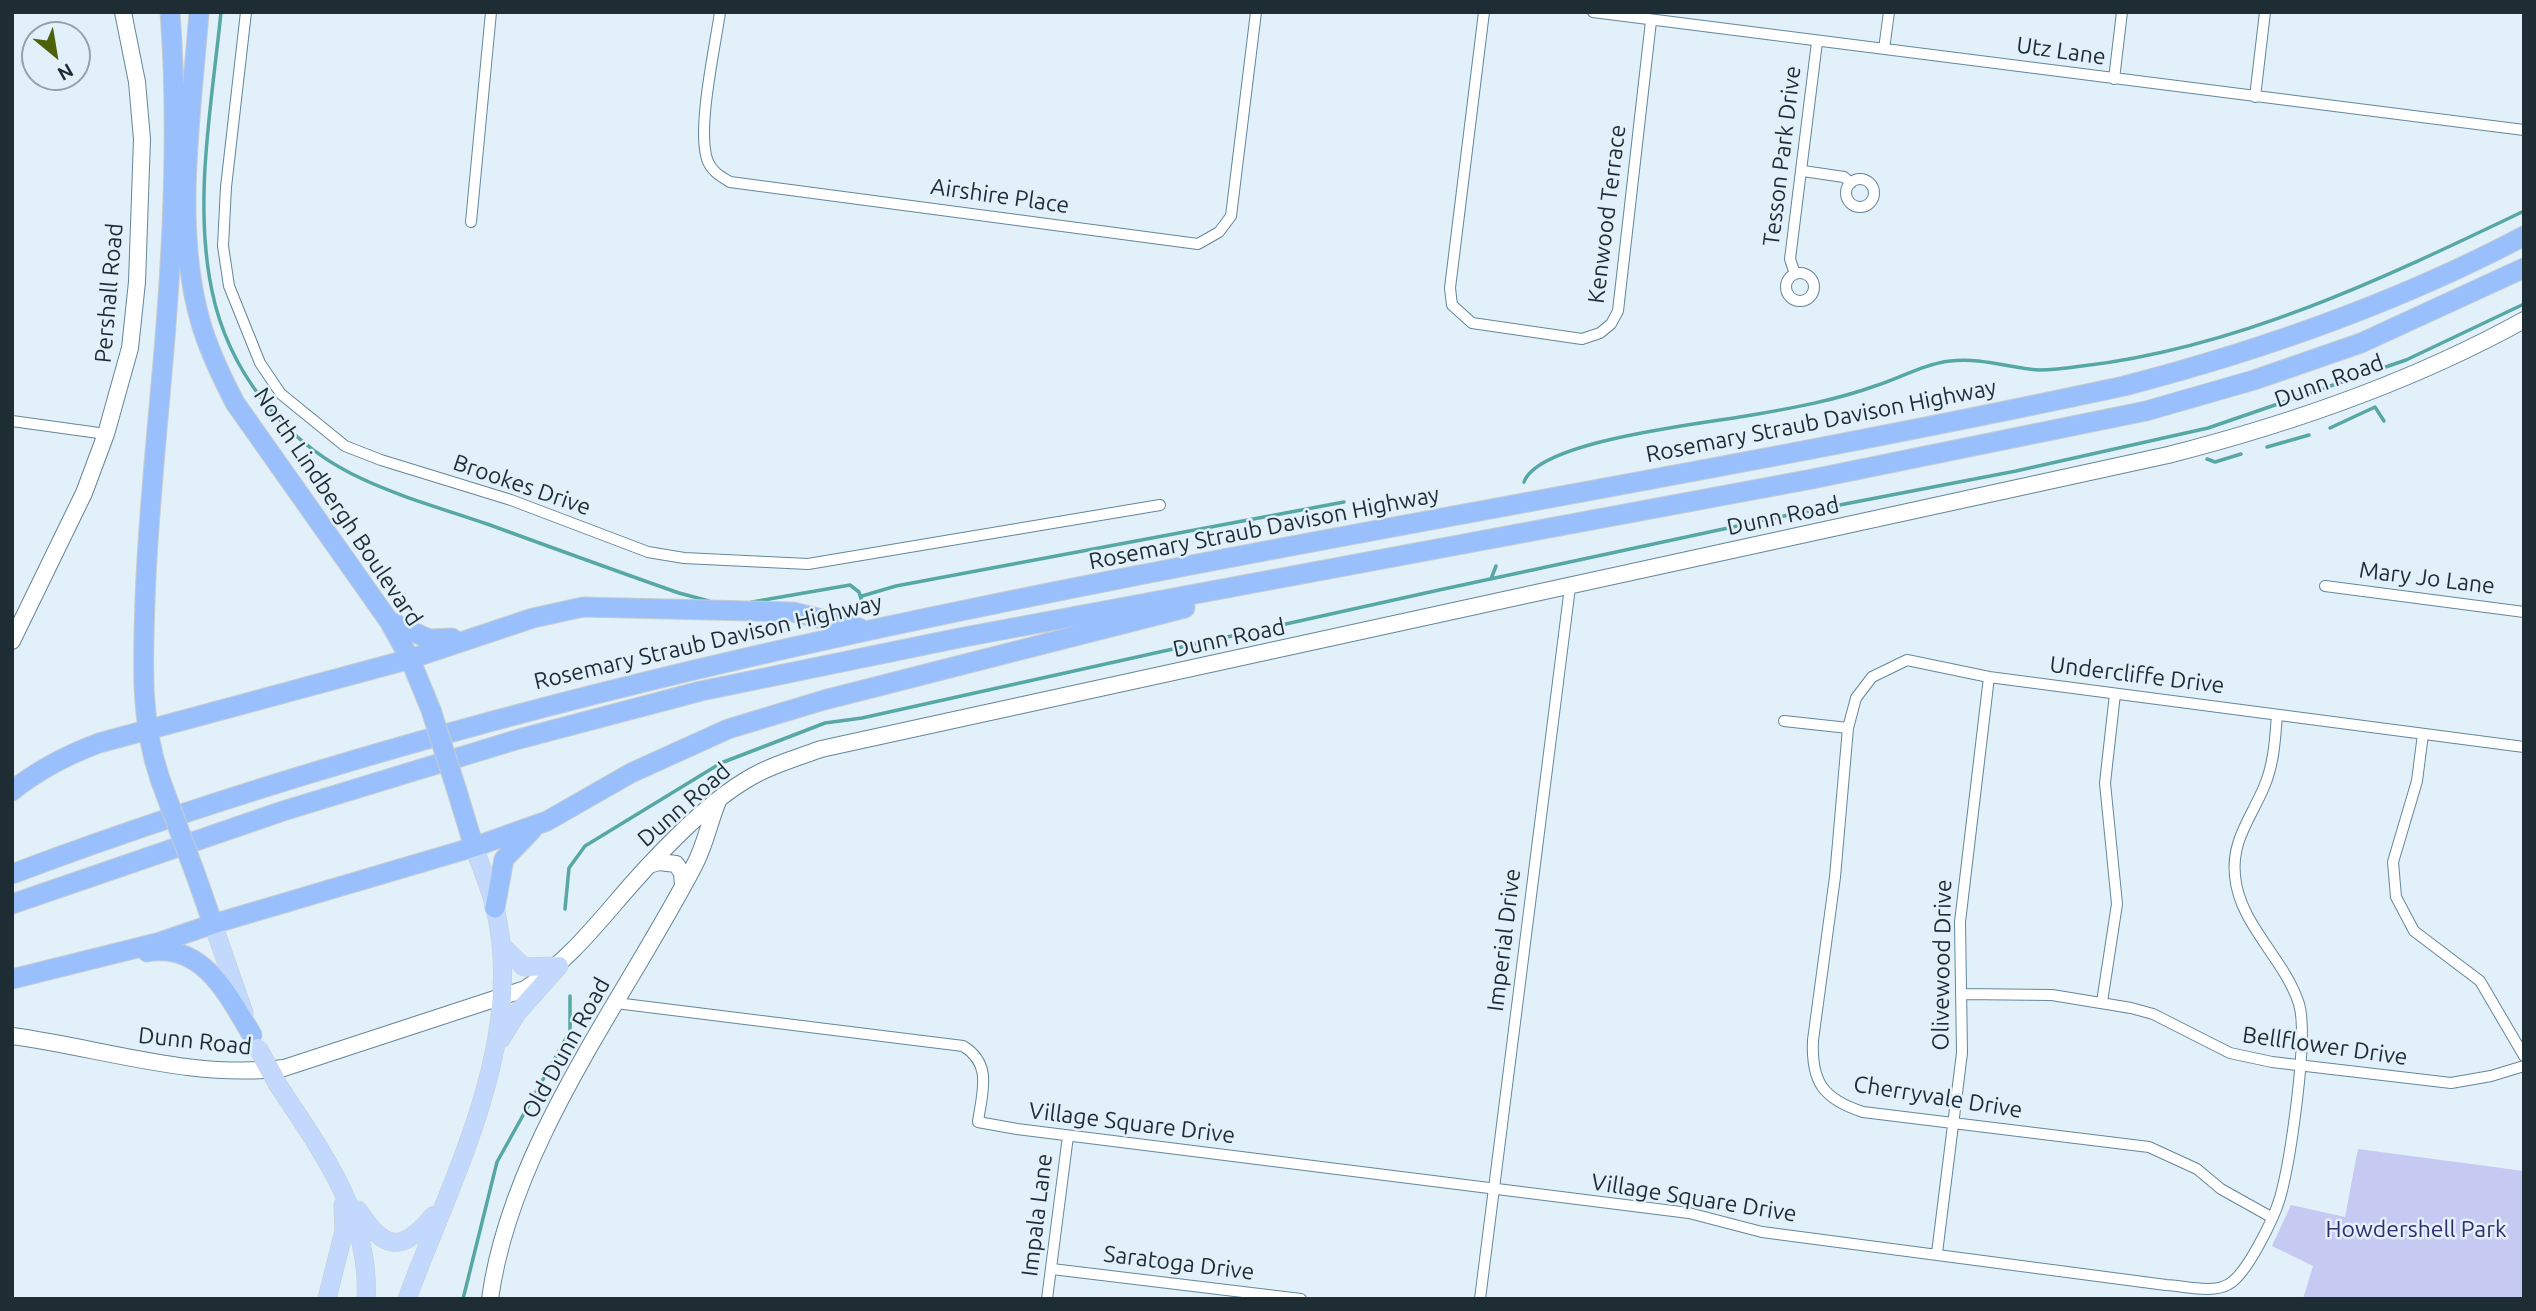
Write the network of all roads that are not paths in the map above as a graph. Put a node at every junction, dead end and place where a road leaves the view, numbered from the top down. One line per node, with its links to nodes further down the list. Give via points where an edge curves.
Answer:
1 (123, 12): 27 (street, Pershall Road, via 141,108 137,282 128,361)
2 (170, 12): 43 (highway, via 176,153 146,577)
3 (199, 12): 33 (highway, North Lindbergh Boulevard, via 187,211 190,274 200,319 235,403)
4 (246, 12): 28 (street, Brookes Drive, via 226,187 223,246 229,286 260,363 281,394 345,446 512,500 648,552 684,558 808,564)
5 (491, 12): 21 (street)
6 (720, 12): 7 (street, Airshire Place, via 703,138 707,161 716,174 730,182 1198,244 1219,232 1231,216)
7 (1256, 12)
8 (1484, 12): 13 (street, Kenwood Terrace, via 1450,288 1452,305 1472,323 1582,339 1600,333 1618,311)
9 (1594, 12): 13 (street, Utz Lane)
10 (1889, 12): 15 (street)
11 (2122, 12): 16 (street)
12 (2265, 12): 17 (street)
13 (1651, 21): 14 (street, Utz Lane)
14 (1817, 42): 15 (street, Utz Lane); 19 (street, Tesson Park Drive)
15 (1884, 49): 16 (street, Utz Lane)
16 (2114, 79): 17 (street, Utz Lane)
17 (2255, 97): 18 (street, Utz Lane)
18 (2524, 130)
19 (1803, 171): 20 (street, via 1844,177); 24 (street, Tesson Park Drive, via 1790,259)
20 (1851, 183)
21 (471, 222)
22 (2524, 236): 34 (highway, Rosemary Straub Davison Highway, via 2340,319 2232,357 2124,386)
23 (2524, 268): 29 (highway, Rosemary Straub Davison Highway, via 2424,317 2339,351 2146,411)
24 (1795, 274)
25 (2521, 328): 31 (street, Dunn Road, via 2375,389 2217,443)
26 (12, 421): 27 (street)
27 (106, 434): 36 (street, Pershall Road, via 75,513)
28 (1160, 505)
29 (1297, 576): 48 (highway, via 728,729 631,774); 56 (highway, Rosemary Straub Davison Highway, via 811,667 646,705 282,811)
30 (2325, 586): 32 (street, Mary Jo Lane)
31 (1570, 587): 47 (street, Dunn Road, via 843,743 775,765); 76 (street, Imperial Drive)
32 (2524, 612)
33 (389, 621): 35 (highway, via 429,639); 37 (highway, North Lindbergh Boulevard)
34 (864, 629): 35 (highway, via 793,612 594,606); 54 (highway, Rosemary Straub Davison Highway, via 573,698 409,743 264,786)
35 (488, 633): 37 (highway)
36 (12, 641)
37 (410, 659): 43 (highway); 51 (highway, North Lindbergh Boulevard, bridge)
38 (1989, 677): 39 (street, Undercliffe Drive); 42 (street, Undercliffe Drive, via 1907,660 1872,677 1864,686); 63 (street, Olivewood Drive, via 1960,922)
39 (2115, 694): 40 (street, Undercliffe Drive); 65 (street, via 2105,783 2117,904)
40 (2277, 715): 44 (street, Undercliffe Drive); 71 (street, Village Square Drive, via 2271,768 2237,840 2235,879 2249,916 2299,1004)
41 (1784, 721): 42 (street)
42 (1848, 728): 73 (street, Cherryvale Drive, via 1812,1059 1817,1077 1835,1101 1863,1112)
43 (146, 729): 46 (highway, via 66,756); 58 (highway, bridge)
44 (2423, 734): 45 (street, Undercliffe Drive); 70 (street, via 2417,781 2393,862 2396,897 2414,931 2480,981)
45 (2524, 747)
46 (12, 791)
47 (719, 800): 49 (street, Dunn Road); 53 (street, Old Dunn Road)
48 (540, 824): 50 (highway); 57 (highway, via 504,859)
49 (684, 831): 52 (street, Dunn Road); 53 (street, via 692,839)
50 (513, 833): 51 (highway); 57 (highway, via 495,855)
51 (474, 847): 57 (main road, North Lindbergh Boulevard); 58 (highway)
52 (649, 865): 55 (street, via 676,864); 61 (street, Dunn Road)
53 (694, 866): 55 (street, Old Dunn Road)
54 (12, 874)
55 (682, 885): 66 (street, Old Dunn Road)
56 (12, 904)
57 (495, 908): 59 (main road, North Lindbergh Boulevard)
58 (213, 924): 60 (highway); 68 (main road)
59 (501, 945): 61 (main road, via 524,967); 64 (main road, North Lindbergh Boulevard)
60 (83, 962): 62 (highway); 68 (highway, via 154,951 188,957 218,979)
61 (559, 966): 64 (street, Dunn Road); 69 (main road, via 517,1013)
62 (12, 979)
63 (1962, 994): 65 (street, Bellflower Drive, via 2052,995); 73 (street, Olivewood Drive, via 1960,1081)
64 (503, 998): 67 (street, Dunn Road, via 284,1068 250,1073); 69 (main road, North Lindbergh Boulevard)
65 (2102, 1002): 71 (street, Bellflower Drive, via 2153,1014 2230,1053)
66 (616, 1003): 74 (street, Village Square Drive, via 963,1046 973,1052 984,1071 978,1122); 84 (street, Old Dunn Road, via 524,1177 504,1232)
67 (12, 1036)
68 (255, 1041): 75 (main road, bridge)
69 (498, 1043): 77 (main road, North Lindbergh Boulevard, via 480,1109)
70 (2524, 1056)
71 (2300, 1065): 72 (street, Bellflower Drive, via 2451,1083); 78 (street, Village Square Drive, via 2283,1184)
72 (2524, 1066)
73 (1951, 1123): 78 (street, Cherryvale Drive, via 2150,1147 2197,1169 2221,1189); 79 (street, Olivewood Drive)
74 (1068, 1136): 76 (street, Village Square Drive); 80 (street, Impala Lane)
75 (337, 1178): 77 (main road, via 371,1231 394,1244 410,1240); 81 (main road, via 344,1231); 82 (main road, via 353,1211)
76 (1493, 1191): 79 (street, Village Square Drive, via 1689,1213 1762,1232); 87 (street, Imperial Drive)
77 (442, 1206): 83 (main road, North Lindbergh Boulevard)
78 (2271, 1217): 79 (street, Village Square Drive, via 2241,1274 2223,1287 2166,1285)
79 (1937, 1253)
80 (1052, 1269): 85 (street, Impala Lane); 86 (street, Saratoga Drive)
81 (327, 1299)
82 (366, 1299)
83 (407, 1299)
84 (489, 1299)
85 (1047, 1299)
86 (1301, 1299)
87 (1480, 1299)

